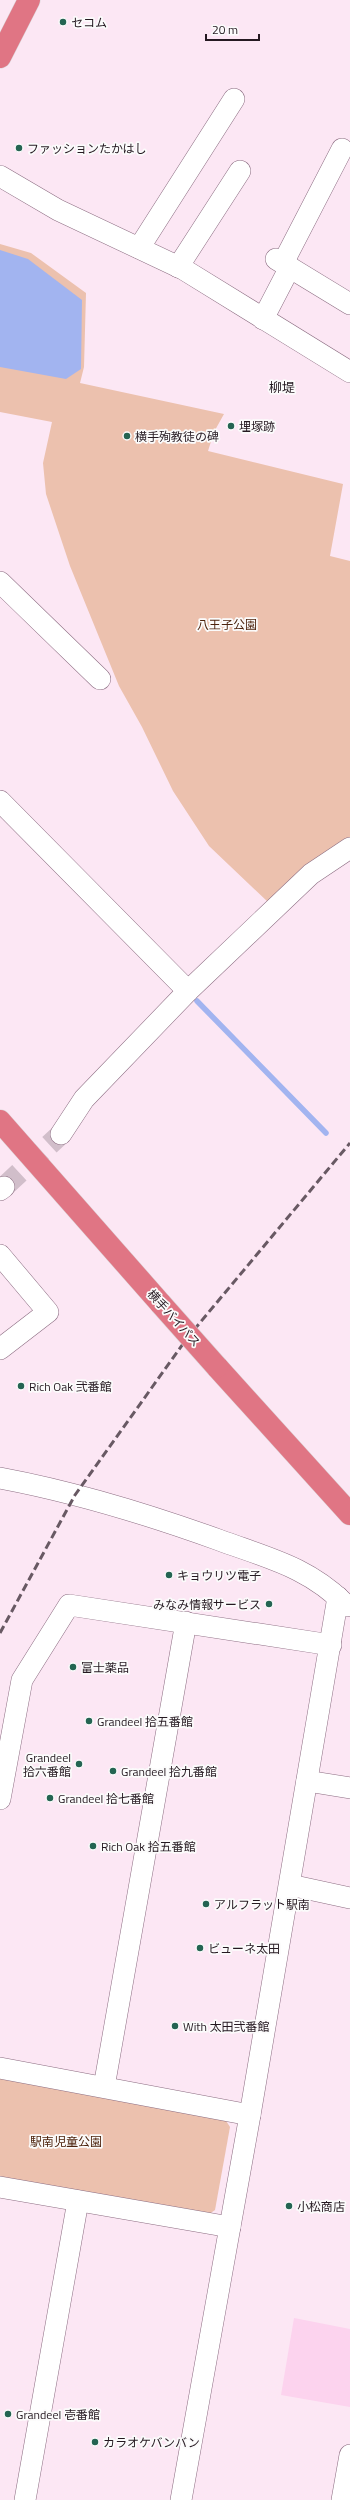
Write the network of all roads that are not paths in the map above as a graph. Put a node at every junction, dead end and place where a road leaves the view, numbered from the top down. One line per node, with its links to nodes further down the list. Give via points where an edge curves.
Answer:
1 (29, 0): 2 (highway)
2 (0, 57)
3 (234, 99): 7 (street)
4 (342, 149): 8 (street)
5 (240, 171): 9 (street)
6 (0, 176): 7 (street, via 58,210)
7 (139, 248): 9 (street)
8 (283, 263): 10 (street); 11 (street)
9 (178, 267): 11 (street)
10 (350, 304)
11 (263, 318): 12 (street)
12 (349, 369)
13 (0, 582): 14 (street)
14 (100, 679)
15 (0, 801): 17 (street)
16 (350, 848): 17 (street, via 310,874)
17 (188, 991): 19 (street, via 84,1099)
18 (0, 1121): 23 (highway, 横手バイパス, bridge)
19 (61, 1134)
20 (0, 1255): 21 (street, via 48,1312)
21 (0, 1349)
22 (0, 1478): 24 (street, via 162,1518 293,1567 317,1579)
23 (350, 1514)
24 (344, 1603): 26 (street)
25 (186, 1622): 26 (street); 29 (street, via 69,1605 22,1680); 33 (street)
26 (331, 1644): 27 (street)
27 (307, 1781): 28 (street); 30 (street)
28 (350, 1788)
29 (0, 1799)
30 (290, 1885): 31 (street); 34 (street)
31 (350, 1898)
32 (0, 2068): 33 (street)
33 (104, 2087): 34 (street)
34 (250, 2115): 37 (street)
35 (0, 2187): 36 (street)
36 (78, 2201): 37 (street); 39 (street)
37 (230, 2227): 40 (street)
38 (350, 2455): 41 (street)
39 (25, 2500)
40 (181, 2500)
41 (342, 2500)

